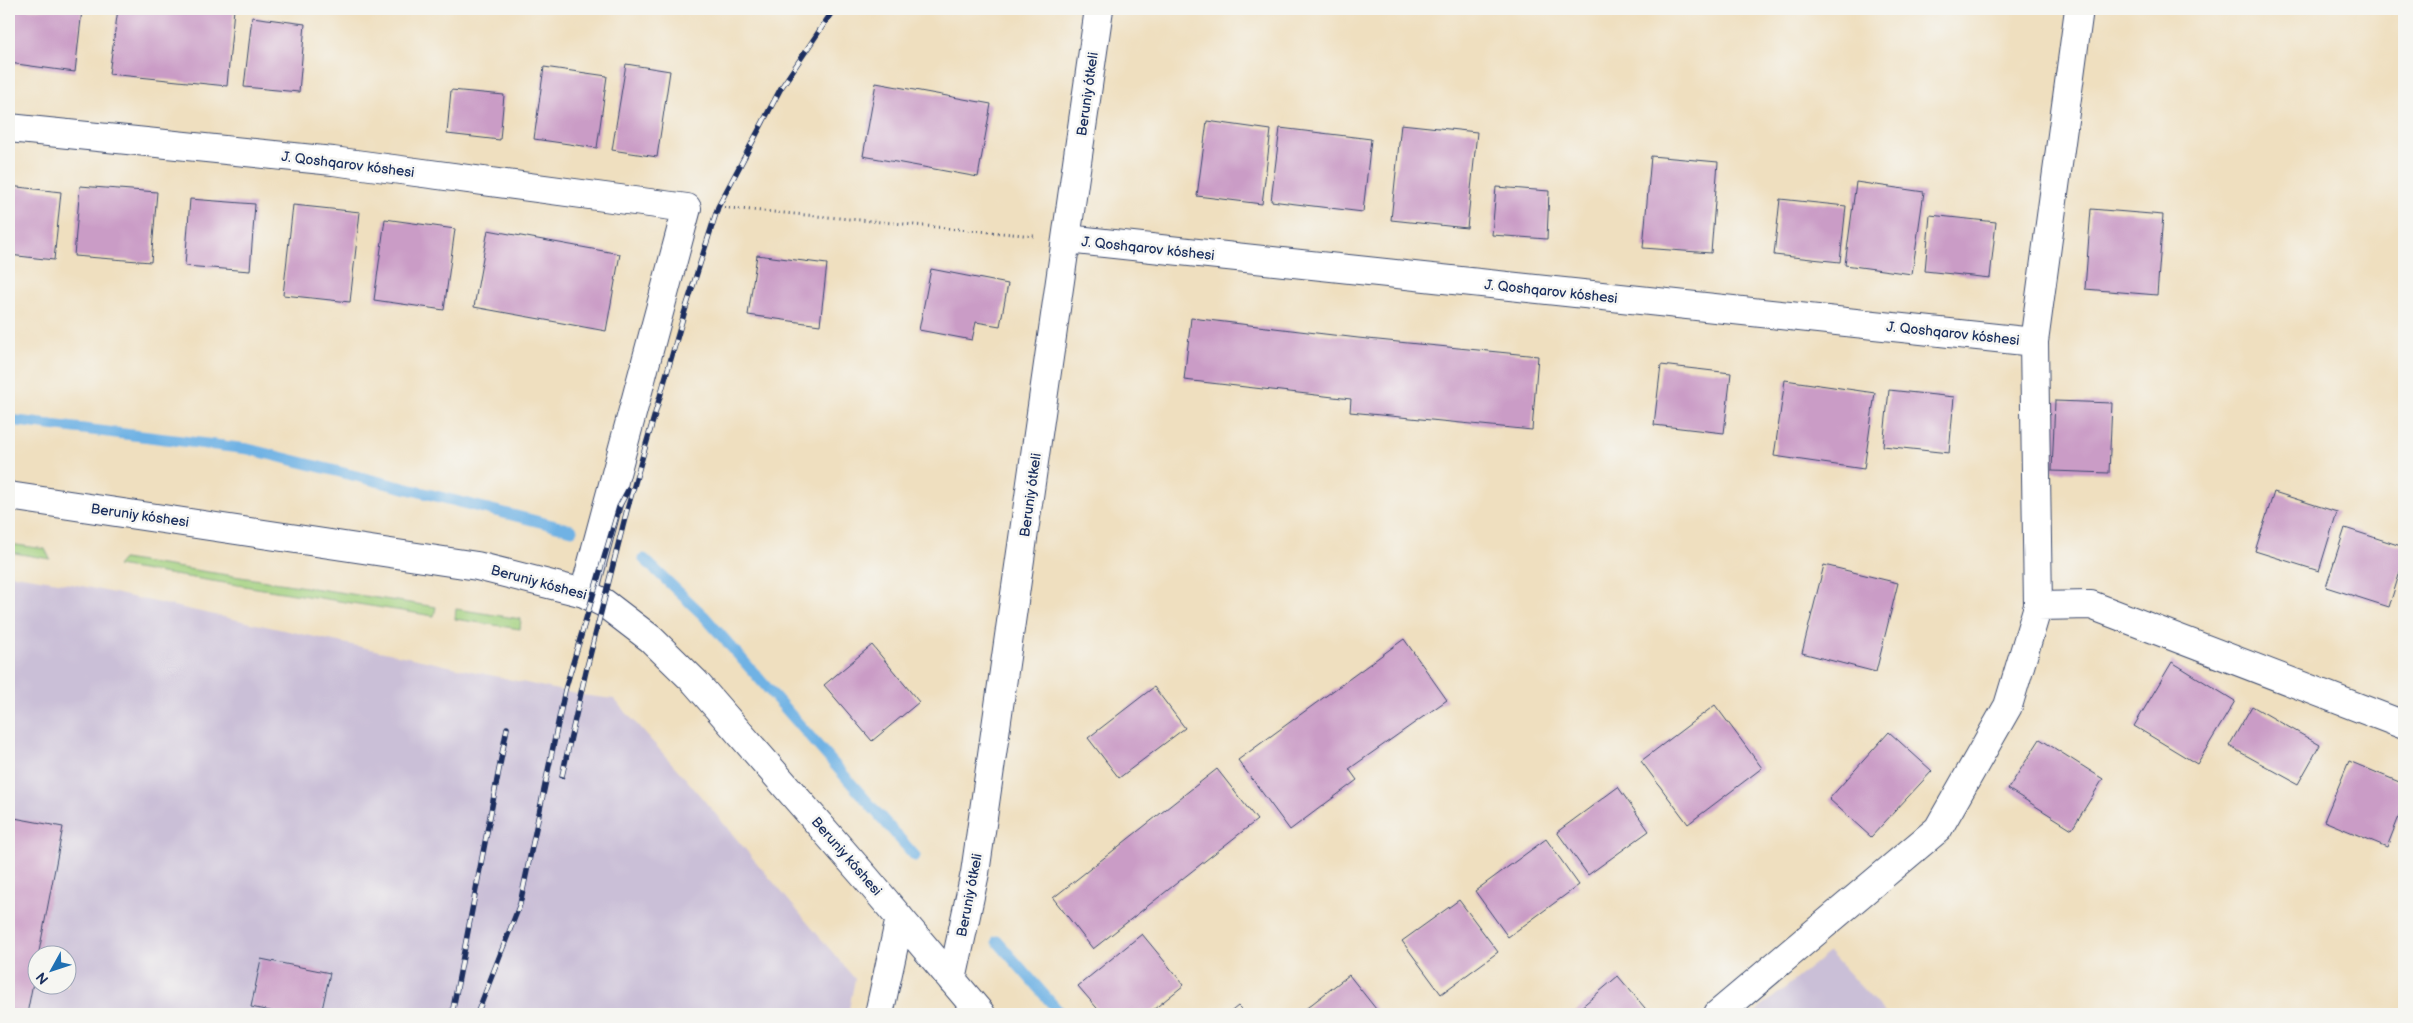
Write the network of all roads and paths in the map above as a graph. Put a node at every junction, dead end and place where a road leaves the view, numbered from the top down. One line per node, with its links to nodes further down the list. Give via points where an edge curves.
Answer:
1 (1099, 9): 5 (street, Beruniy ótkeli)
2 (2080, 9): 6 (street)
3 (9, 128): 4 (street, J. Qoshqarov kóshesi, via 333,161)
4 (687, 208): 5 (path, via 718,207); 8 (street)
5 (1067, 239): 6 (street, J. Qoshqarov kóshesi); 12 (street, Beruniy ótkeli, via 976,863)
6 (2034, 342): 9 (street)
7 (9, 496): 8 (street, Beruniy kóshesi, via 477,566)
8 (584, 593): 11 (street, Beruniy kóshesi, via 604,603 651,639 695,682)
9 (2038, 606): 10 (street, via 2091,605); 15 (street, via 2008,706 1938,829)
10 (2404, 725)
11 (900, 918): 12 (street, Beruniy kóshesi); 13 (street)
12 (952, 980): 14 (street, Beruniy kóshesi)
13 (879, 1014)
14 (981, 1014)
15 (1718, 1014)

